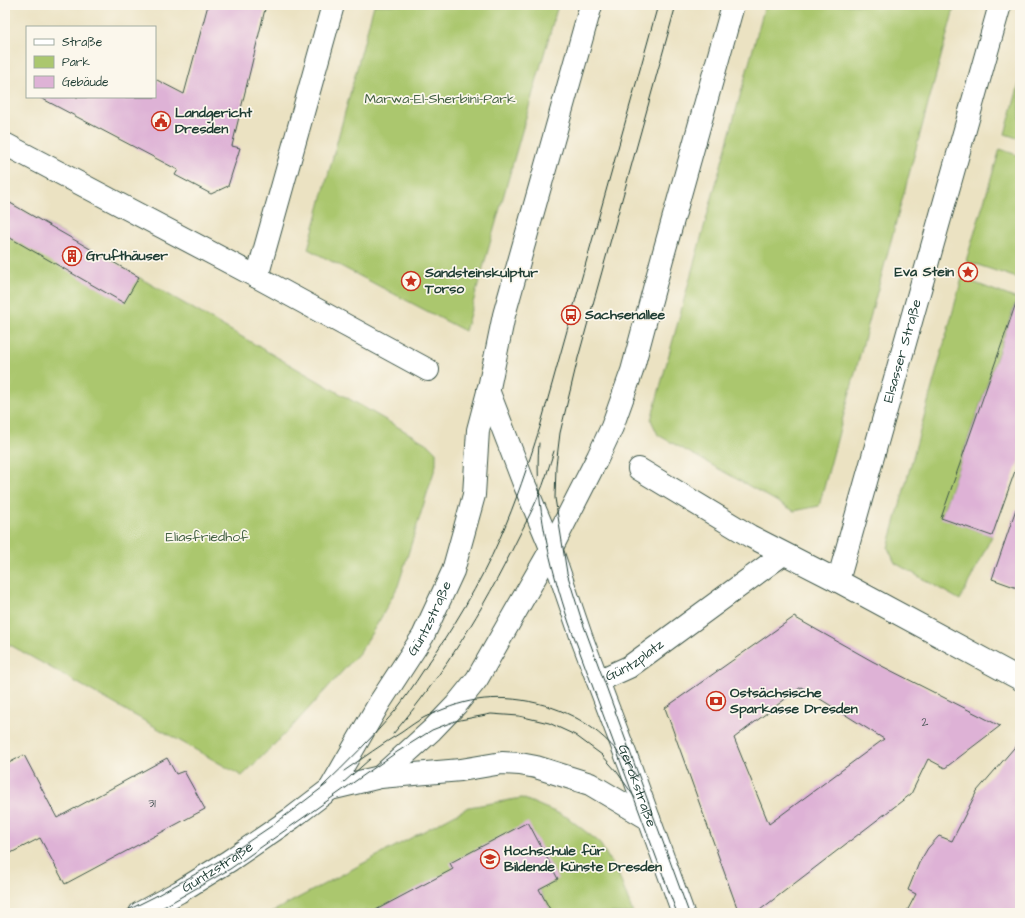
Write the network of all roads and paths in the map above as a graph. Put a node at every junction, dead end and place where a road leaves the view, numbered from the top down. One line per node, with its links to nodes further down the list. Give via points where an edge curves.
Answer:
1 (333, 5): 6 (street)
2 (591, 5): 8 (street, via 504,315)
3 (733, 5): 10 (street, via 632,371 612,427)
4 (1000, 5): 12 (street, Elsasser Straße)
5 (5, 144): 6 (street)
6 (257, 277): 7 (street)
7 (428, 370)
8 (488, 390): 10 (street, Güntzplatz); 16 (street, Güntzstraße, via 478,430 474,494 453,571 423,636 380,702)
9 (639, 468): 11 (street)
10 (551, 548): 14 (street, Güntzplatz); 15 (street, Güntzstraße, via 477,679 432,730)
11 (783, 554): 12 (street); 14 (street, Güntzplatz, via 628,667)
12 (838, 581): 13 (street)
13 (1020, 680)
14 (598, 681): 17 (street, Gerokstraße)
15 (380, 777): 16 (street, Güntzstraße); 17 (street, Güntzstraße, via 461,770 502,763 536,766 590,784)
16 (330, 789): 18 (street, Güntzstraße, via 229,861)
17 (649, 819): 19 (street, Gerokstraße)
18 (140, 913)
19 (683, 913)

